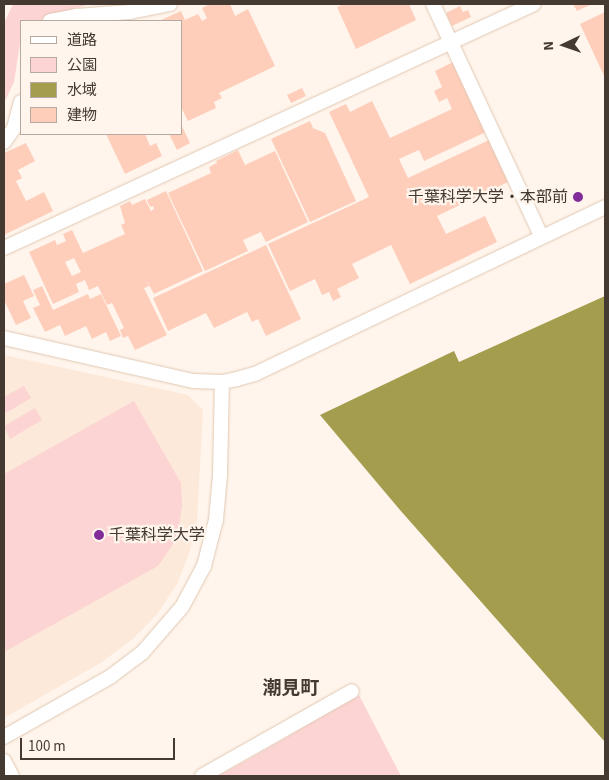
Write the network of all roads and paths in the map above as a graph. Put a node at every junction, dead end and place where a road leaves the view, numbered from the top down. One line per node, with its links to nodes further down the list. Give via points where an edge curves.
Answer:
1 (170, 4): 4 (street)
2 (433, 4): 5 (street)
3 (534, 4): 5 (street)
4 (55, 20)
5 (452, 42): 9 (street); 10 (street)
6 (20, 106): 7 (street, via 14,128)
7 (4, 142)
8 (605, 207): 9 (street)
9 (542, 236): 12 (street, via 255,374)
10 (4, 248)
11 (4, 338): 12 (street, via 194,381)
12 (222, 382): 14 (street, via 216,520 204,566 182,607 142,653 110,677)
13 (352, 691): 17 (street)
14 (4, 737)
15 (4, 761): 16 (street)
16 (12, 776)
17 (202, 776)

